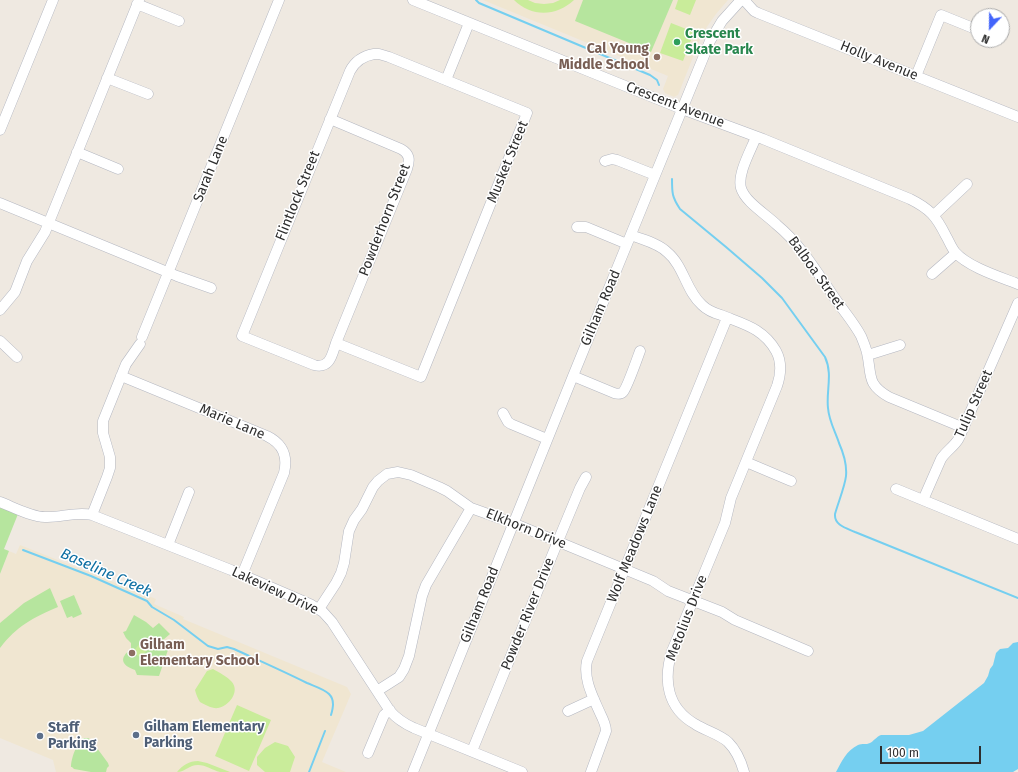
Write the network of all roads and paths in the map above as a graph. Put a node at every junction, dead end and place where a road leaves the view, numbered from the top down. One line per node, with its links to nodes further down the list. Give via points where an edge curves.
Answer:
1 (53, 0): 17 (street)
2 (279, 0): 30 (street, Sarah Lane)
3 (413, 0): 7 (street, Crescent Avenue)
4 (743, 0): 10 (street, Holly Avenue, via 758,13); 14 (street, Gilham Road, via 714,32)
5 (138, 2): 6 (street); 11 (street)
6 (179, 21)
7 (469, 23): 12 (street); 14 (street, Crescent Avenue)
8 (970, 27): 10 (street, via 941,15)
9 (360, 59): 12 (street, Musket Street, via 369,55 384,55); 16 (street, Flintlock Street, via 350,71)
10 (916, 76): 15 (street, Holly Avenue)
11 (107, 78): 13 (street); 19 (street)
12 (446, 80): 39 (street, Musket Street, via 527,113 421,377)
13 (148, 94)
14 (682, 109): 18 (street, Crescent Avenue); 22 (street, Gilham Road)
15 (1018, 117)
16 (330, 120): 37 (street, Flintlock Street); 39 (street, Powderhorn Street, via 401,149 412,160)
17 (0, 130)
18 (756, 137): 25 (street, Crescent Avenue, via 910,199); 42 (street, Balboa Street, via 742,171 741,188 744,194 802,251 861,336)
19 (77, 152): 21 (street); 26 (street)
20 (605, 161): 22 (street, via 617,160)
21 (118, 169)
22 (656, 175): 28 (street, Gilham Road)
23 (968, 184): 25 (street)
24 (0, 203): 26 (street)
25 (934, 215): 29 (street, Crescent Avenue)
26 (49, 223): 30 (street); 35 (street, via 27,261 15,292)
27 (578, 227): 28 (street)
28 (629, 240): 36 (street, Metolius Drive, via 660,247 666,251 676,262 701,304); 45 (street, Gilham Road)
29 (956, 253): 31 (street); 32 (street, Crescent Avenue, via 973,266)
30 (173, 274): 33 (street); 44 (street, Sarah Lane)
31 (932, 274)
32 (1018, 284)
33 (211, 288)
34 (1018, 303): 47 (street, Tulip Street)
35 (0, 310)
36 (727, 318): 49 (street, Metolius Drive, via 765,336 777,353 780,364 777,386); 62 (street, Wolf Meadows Lane)
37 (242, 336): 39 (street, Powderhorn Street, via 320,366 328,362)
38 (0, 341): 43 (street)
39 (336, 343)
40 (900, 345): 42 (street)
41 (640, 351): 45 (street, via 626,388 621,393 614,393)
42 (868, 355): 47 (street, Balboa Street, via 870,378 882,393)
43 (17, 357)
44 (121, 376): 57 (street, Sarah Lane, via 103,421 110,468); 63 (street, Marie Lane, via 267,436 282,450 285,458 284,473)
45 (573, 376): 48 (street, Gilham Road)
46 (503, 414): 48 (street, via 511,424)
47 (964, 428): 54 (street, Tulip Street, via 958,442 941,459)
48 (547, 439): 58 (street, Gilham Road)
49 (746, 462): 51 (street); 64 (street, Metolius Drive)
50 (586, 476): 60 (street, Powder River Drive)
51 (791, 480)
52 (896, 490): 54 (street)
53 (189, 492): 61 (street)
54 (923, 500): 59 (street)
55 (0, 502): 57 (street, Lakeview Drive, via 40,517)
56 (471, 508): 58 (street, Elkhorn Drive); 65 (street, Elkhorn Drive, via 447,491 421,479 405,473 386,471 373,487 351,526 341,572); 67 (street, via 426,585 403,671 396,679)
57 (92, 514): 61 (street, Lakeview Drive)
58 (513, 523): 60 (street, Elkhorn Drive); 71 (street, Gilham Road)
59 (1018, 539)
60 (558, 541): 62 (street, Elkhorn Drive); 72 (street, Powder River Drive)
61 (168, 545): 63 (street, Lakeview Drive)
62 (625, 569): 64 (street, Elkhorn Drive); 68 (street, Wolf Meadows Lane, via 587,661 587,678)
63 (242, 575): 65 (street, Lakeview Drive)
64 (694, 601): 66 (street, Elkhorn Drive); 77 (street, Metolius Drive, via 672,651 667,680 670,695 679,711 691,722 727,742 736,752)
65 (319, 609): 67 (street, Lakeview Drive, via 332,622)
66 (808, 650)
67 (377, 691): 69 (street, Lakeview Drive)
68 (594, 699): 70 (street); 76 (street, Wolf Meadows Lane, via 606,731)
69 (390, 710): 71 (street, Lakeview Drive, via 401,721); 73 (street, via 384,715)
70 (568, 711)
71 (428, 734): 72 (street, Lakeview Drive); 74 (street, Gilham Road)
72 (472, 751): 75 (street, Lakeview Drive)
73 (368, 754)
74 (413, 772)
75 (522, 772)
76 (591, 772)
77 (744, 772)

